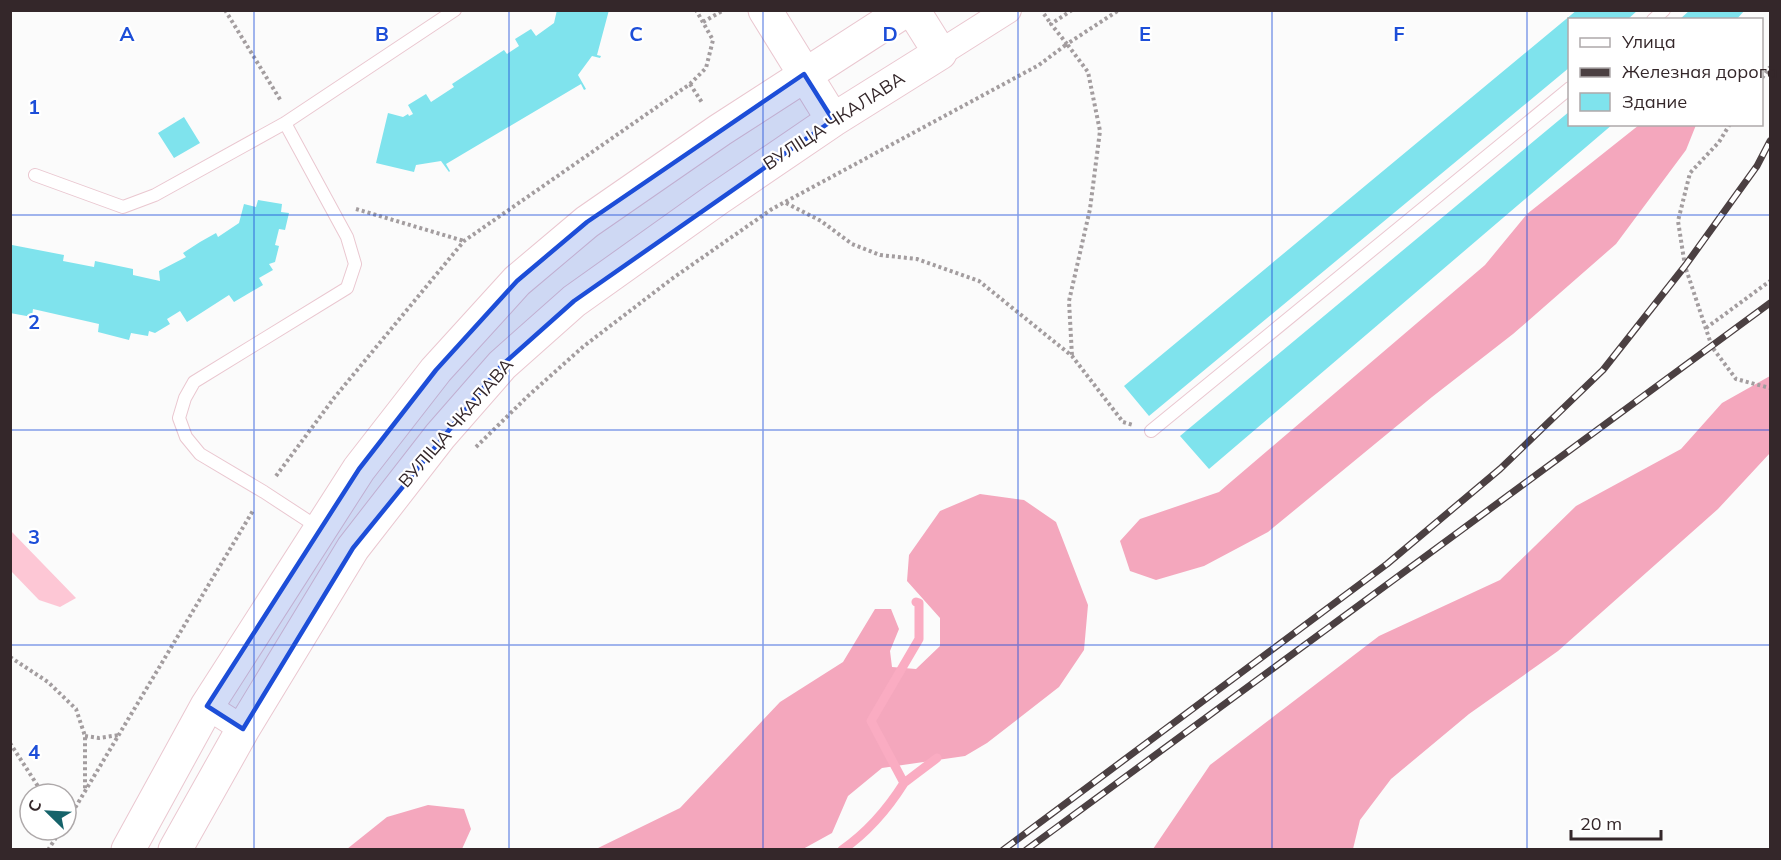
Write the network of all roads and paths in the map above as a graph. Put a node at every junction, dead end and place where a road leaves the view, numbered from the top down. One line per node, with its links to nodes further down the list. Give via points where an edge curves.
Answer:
1 (225, 10): 21 (path)
2 (455, 10): 21 (lane)
3 (696, 10): 12 (path)
4 (724, 10): 12 (path)
5 (765, 10): 16 (main road)
6 (906, 10): 16 (main road)
7 (913, 10): 15 (main road)
8 (1008, 10): 15 (street, ВУЛІЦА ЧКАЛАВА)
9 (1072, 10): 13 (path)
10 (1119, 10): 14 (path)
11 (1044, 14): 13 (path)
12 (703, 22): 17 (path, via 713,40 706,68)
13 (1051, 24): 14 (path)
14 (1067, 44): 24 (path, via 1039,65); 29 (path, via 1088,72 1100,131 1090,209 1069,301)
15 (940, 53): 20 (main road, ВУЛІЦА ЧКАЛАВА)
16 (804, 74): 20 (main road); 34 (main road, via 587,222 517,281 435,370)
17 (690, 84): 19 (path); 26 (path)
18 (1568, 89): 31 (lane)
19 (709, 112)
20 (833, 120): 35 (main road, ВУЛІЦА ЧКАЛАВА, via 733,187 558,315 502,365 471,400)
21 (288, 121): 23 (lane, via 155,195 123,207); 33 (lane, via 347,237 355,264 347,288 194,382 184,398 179,418 186,437 200,454)
22 (1729, 126): 28 (path, via 1690,173 1678,221 1685,266)
23 (35, 175)
24 (785, 202): 29 (path, via 852,244 880,255 918,259 979,281); 32 (path, via 673,278 584,346)
25 (356, 209): 26 (path)
26 (464, 241): 33 (path, via 334,398)
27 (1770, 281): 28 (path)
28 (1706, 328): 30 (path, via 1712,347 1736,379)
29 (1072, 356): 31 (path, via 1123,422)
30 (1770, 388)
31 (1151, 431)
32 (472, 450)
33 (264, 492): 34 (lane); 39 (path)
34 (319, 528): 35 (street); 37 (main road)
35 (353, 548): 38 (main road, ВУЛІЦА ЧКАЛАВА)
36 (10, 657): 40 (path, via 48,682 76,709)
37 (207, 706): 38 (street); 45 (main road)
38 (243, 729): 46 (main road, ВУЛІЦА ЧКАЛАВА)
39 (119, 735): 40 (path); 43 (path)
40 (85, 736): 43 (path)
41 (10, 743): 42 (path)
42 (35, 782)
43 (85, 790): 44 (path)
44 (78, 802)
45 (128, 849)
46 (175, 849)

